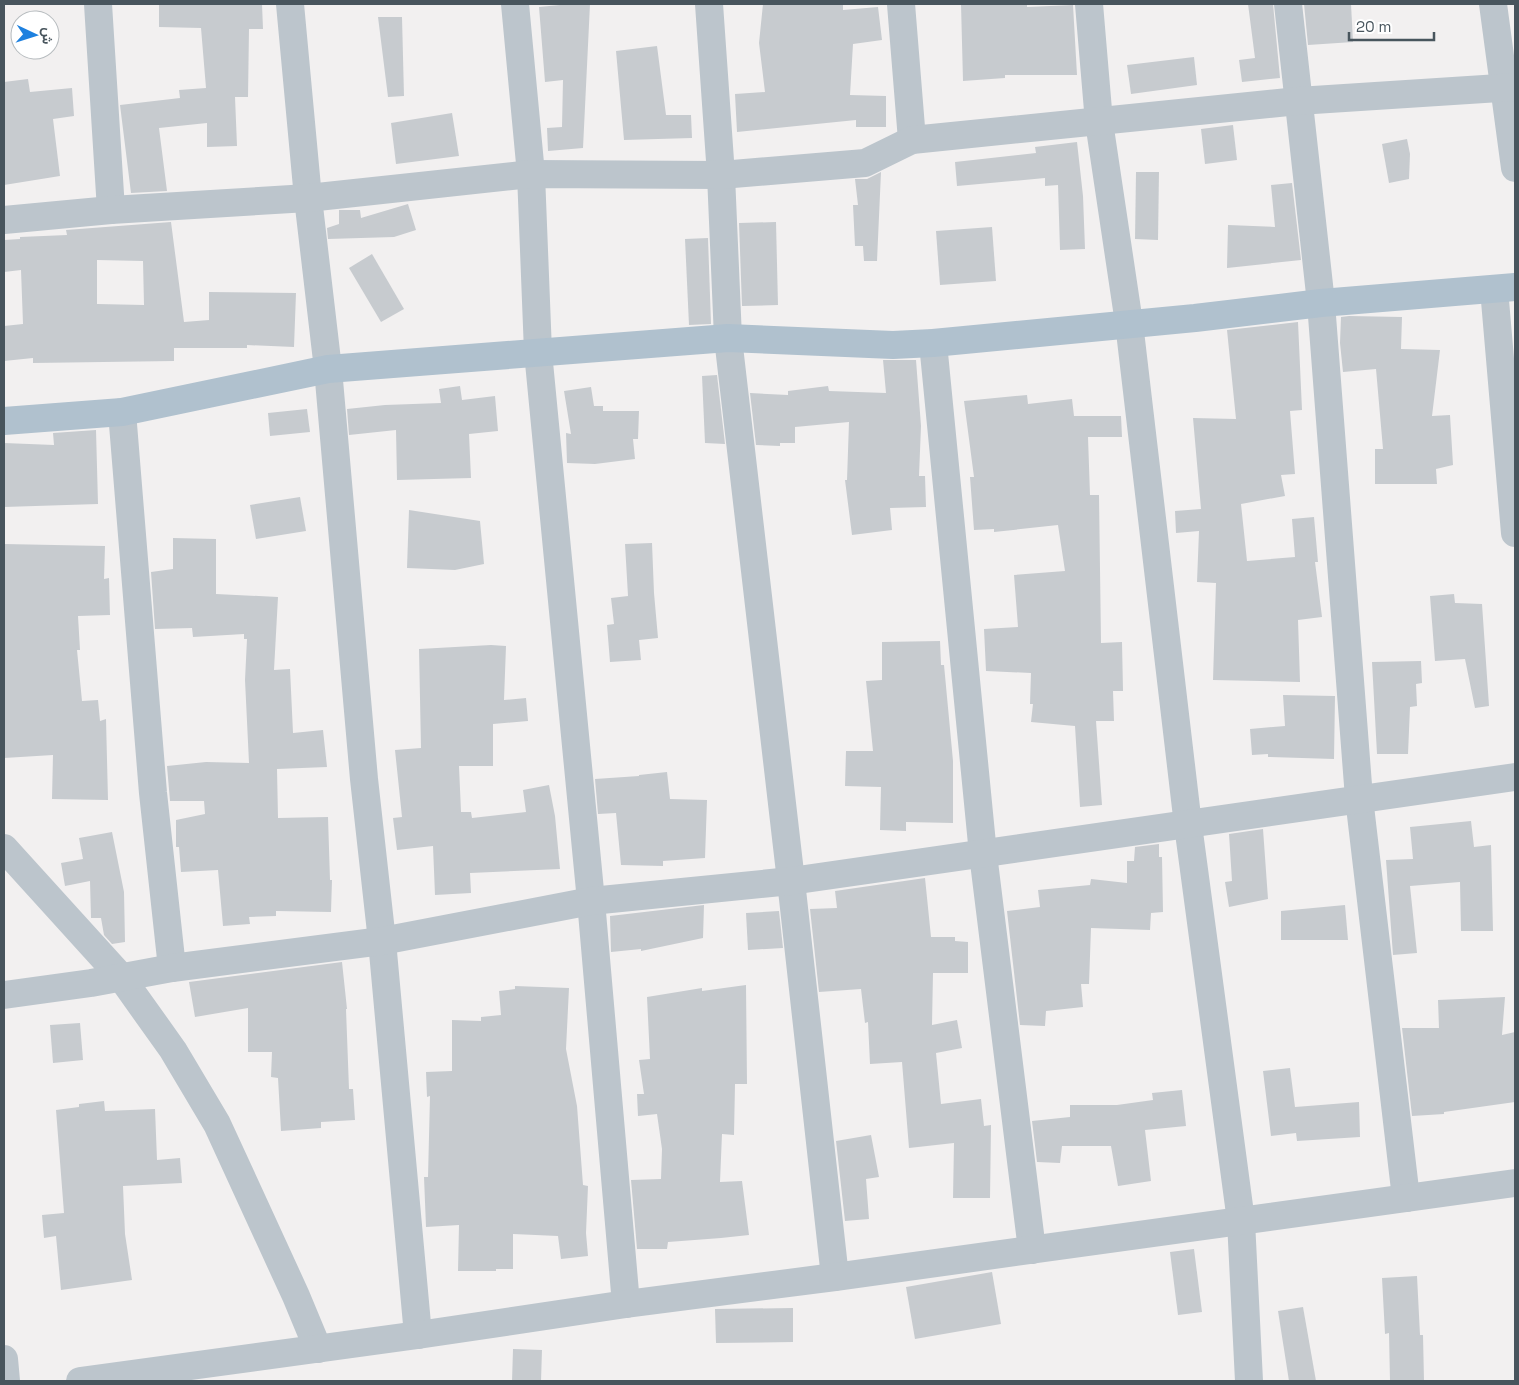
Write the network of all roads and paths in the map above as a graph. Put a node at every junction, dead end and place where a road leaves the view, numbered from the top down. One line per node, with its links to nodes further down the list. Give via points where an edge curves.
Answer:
1 (98, 4): 17 (street)
2 (290, 4): 16 (street)
3 (515, 4): 14 (street)
4 (709, 4): 15 (street)
5 (901, 4): 12 (street)
6 (1089, 4): 11 (street)
7 (1288, 4): 10 (street)
8 (1492, 4): 9 (street)
9 (1510, 88): 10 (street); 13 (street)
10 (1298, 101): 11 (street); 20 (street)
11 (1099, 122): 12 (street); 21 (street)
12 (912, 140): 15 (street, via 865,163)
13 (1515, 168)
14 (531, 174): 15 (street); 16 (street); 24 (street)
15 (721, 175): 22 (street)
16 (308, 198): 17 (street); 25 (street)
17 (111, 210): 18 (street)
18 (4, 220)
19 (1505, 288): 20 (main road); 28 (street)
20 (1321, 303): 21 (main road); 30 (street)
21 (1129, 323): 23 (main road); 31 (street)
22 (728, 338): 23 (main road, via 893,345); 24 (main road); 34 (street)
23 (933, 343): 33 (street)
24 (538, 352): 25 (main road); 35 (street)
25 (328, 369): 26 (main road); 36 (street, via 364,779)
26 (122, 412): 27 (main road); 37 (street, via 152,793)
27 (4, 421)
28 (1515, 533)
29 (1515, 777): 30 (street)
30 (1359, 798): 31 (street); 41 (street)
31 (1188, 825): 33 (street); 42 (street)
32 (4, 848): 38 (street)
33 (983, 854): 34 (street); 43 (street)
34 (791, 881): 35 (street); 44 (street)
35 (591, 901): 36 (street); 45 (street)
36 (382, 941): 37 (street); 46 (street)
37 (172, 968): 38 (street)
38 (121, 977): 39 (street); 47 (street, via 173,1050 217,1124)
39 (4, 995)
40 (1515, 1183): 41 (street)
41 (1406, 1198): 42 (street)
42 (1241, 1221): 43 (street); 51 (street)
43 (1032, 1250): 44 (street)
44 (835, 1277): 45 (street)
45 (626, 1304): 46 (street)
46 (418, 1335): 47 (street)
47 (318, 1349): 50 (street)
48 (4, 1359): 49 (street)
49 (6, 1381)
50 (80, 1381)
51 (1248, 1381)

